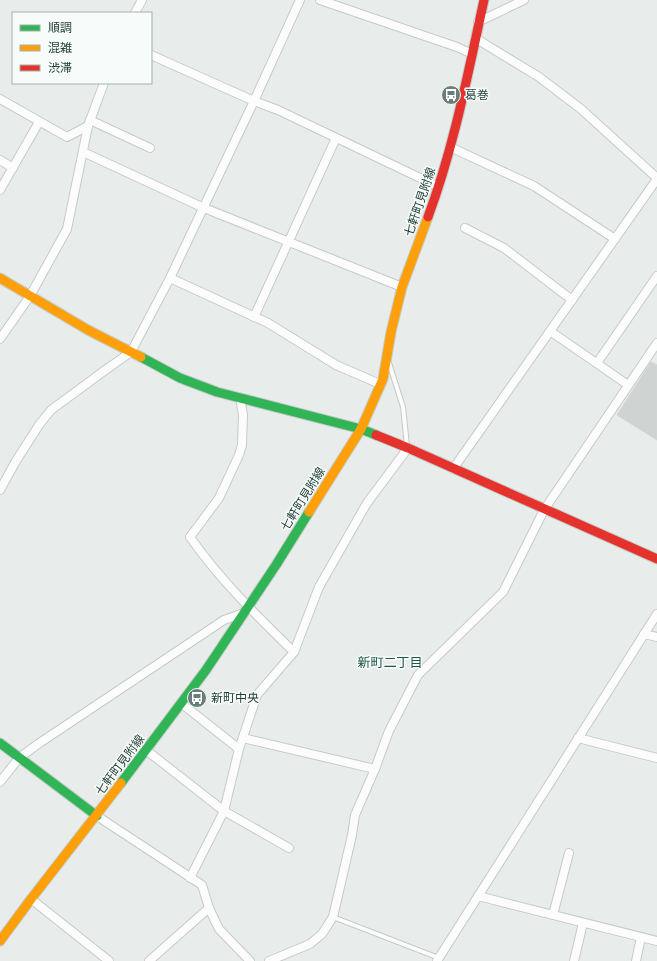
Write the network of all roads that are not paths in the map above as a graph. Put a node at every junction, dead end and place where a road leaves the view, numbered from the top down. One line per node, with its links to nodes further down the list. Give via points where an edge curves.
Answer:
1 (142, 0): 6 (street)
2 (300, 0): 13 (street)
3 (320, 0): 9 (street)
4 (484, 0): 7 (main road, 七軒町見附線)
5 (524, 0): 7 (street)
6 (136, 12)
7 (478, 22): 8 (main road, 七軒町見附線)
8 (475, 38): 9 (main road, 七軒町見附線); 22 (street, via 539,77 581,109)
9 (472, 54): 17 (main road, 七軒町見附線)
10 (152, 55): 13 (street)
11 (104, 84): 15 (street)
12 (0, 99): 14 (street)
13 (254, 101): 16 (street); 25 (street)
14 (39, 122): 15 (street, via 67,137); 21 (street)
15 (89, 123): 18 (street); 19 (street)
16 (336, 138): 23 (street); 28 (street)
17 (450, 147): 23 (main road, 七軒町見附線); 27 (street, via 534,186)
18 (150, 148)
19 (83, 152): 25 (street); 33 (street, via 67,228)
20 (0, 160): 21 (street)
21 (13, 168): 24 (street)
22 (657, 178): 27 (street)
23 (439, 187): 32 (main road, 七軒町見附線)
24 (0, 190)
25 (204, 208): 28 (street); 31 (street)
26 (466, 228): 34 (street, via 504,248)
27 (615, 239): 34 (street)
28 (288, 242): 32 (street); 35 (street)
29 (657, 276): 41 (street)
30 (0, 278): 33 (main road)
31 (170, 278): 35 (street); 39 (street)
32 (402, 287): 40 (main road, 七軒町見附線)
33 (30, 296): 37 (street); 39 (main road)
34 (572, 300): 36 (street)
35 (254, 317): 42 (street, via 268,322 336,365)
36 (550, 331): 41 (street); 47 (street)
37 (0, 339)
38 (657, 342): 43 (street)
39 (131, 352): 44 (main road, via 180,378); 48 (street, via 52,410 27,443)
40 (387, 357): 42 (main road, 七軒町見附線); 46 (lane, via 403,407)
41 (597, 363): 43 (street)
42 (380, 384): 45 (main road, 七軒町見附線)
43 (628, 385): 49 (street)
44 (240, 398): 45 (main road); 51 (street, via 243,415 239,455 219,498 190,537)
45 (361, 429): 46 (main road); 51 (main road, 七軒町見附線)
46 (408, 448): 47 (main road); 55 (street, via 367,503 323,580)
47 (453, 468): 49 (main road)
48 (0, 490)
49 (544, 510): 50 (main road); 64 (street, via 503,592 418,675 389,731)
50 (657, 559)
51 (247, 610): 55 (street); 56 (main road, 七軒町見附線); 62 (street, via 224,620)
52 (657, 614): 53 (street)
53 (644, 634): 54 (street); 58 (street)
54 (657, 637)
55 (294, 652): 57 (street, via 257,695)
56 (182, 703): 60 (street); 61 (main road, 七軒町見附線)
57 (243, 738): 60 (street); 64 (street)
58 (578, 738): 63 (street); 71 (street)
59 (0, 743): 62 (main road)
60 (239, 749): 66 (street)
61 (146, 750): 66 (street); 67 (main road, 七軒町見附線)
62 (19, 758): 65 (street); 67 (main road)
63 (657, 758)
64 (375, 769): 75 (street, via 355,815)
65 (0, 782)
66 (224, 811): 68 (street); 70 (street)
67 (97, 816): 70 (street); 72 (main road, 七軒町見附線)
68 (289, 848)
69 (569, 854): 74 (street)
70 (190, 878): 73 (street, via 202,885)
71 (478, 896): 74 (street); 80 (street)
72 (31, 899): 78 (main road, 七軒町見附線); 81 (street)
73 (209, 908): 82 (street); 83 (street, via 219,929)
74 (553, 915): 76 (street)
75 (333, 918): 80 (lane); 84 (street, via 322,934 310,944)
76 (583, 923): 77 (street); 85 (street)
77 (641, 937): 79 (street); 86 (street)
78 (0, 941)
79 (657, 941)
80 (438, 960)
81 (109, 961)
82 (149, 961)
83 (250, 961)
84 (269, 961)
85 (574, 961)
86 (636, 961)

